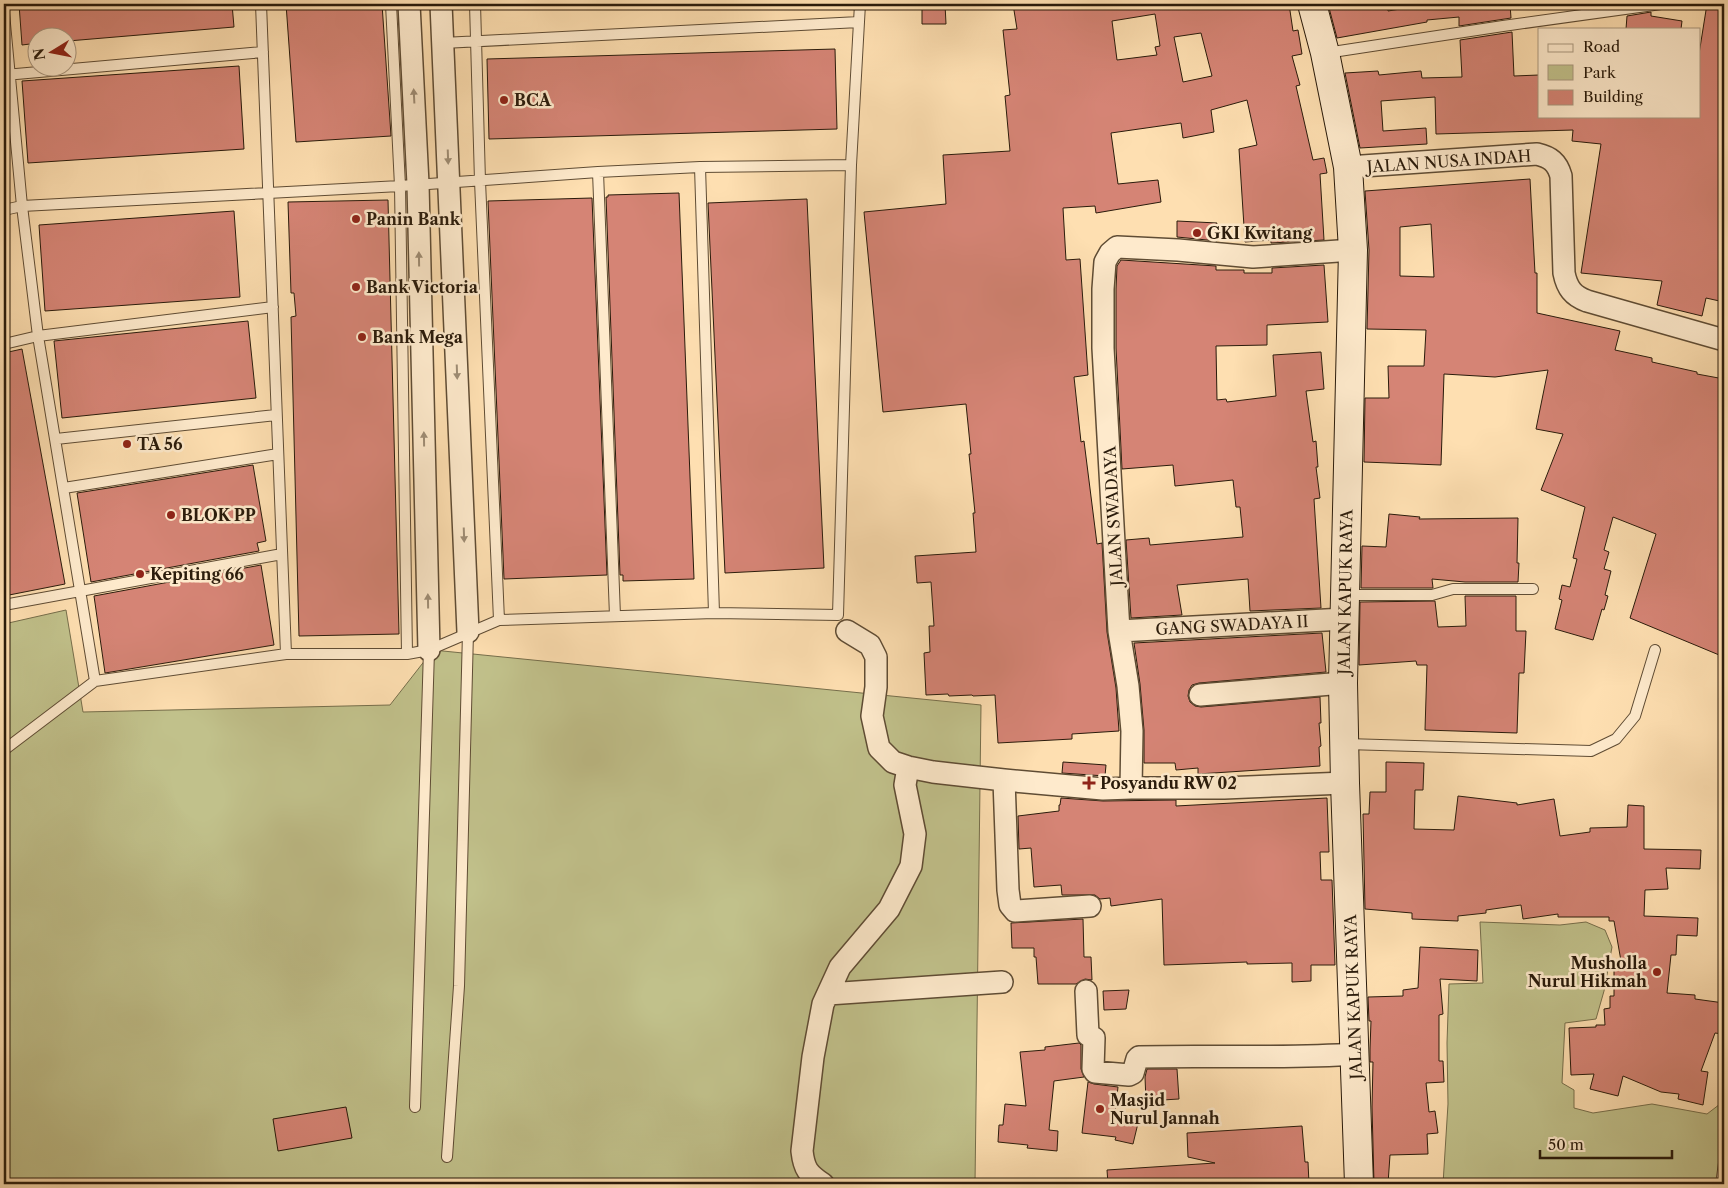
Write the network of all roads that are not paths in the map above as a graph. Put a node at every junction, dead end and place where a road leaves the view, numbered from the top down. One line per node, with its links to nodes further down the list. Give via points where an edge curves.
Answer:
1 (261, 4): 13 (lane)
2 (392, 4): 22 (lane)
3 (410, 4): 22 (street, one-way to 3)
4 (441, 4): 12 (street)
5 (475, 4): 11 (lane)
6 (860, 4): 10 (lane)
7 (1312, 4): 14 (main road, JALAN KAPUK RAYA)
8 (1661, 4): 14 (lane)
9 (4, 13): 15 (lane)
10 (859, 22): 11 (lane); 16 (lane)
11 (476, 40): 12 (lane); 20 (lane)
12 (443, 43): 21 (street, one-way to 21)
13 (263, 52): 15 (lane); 23 (lane)
14 (1325, 53): 18 (main road, JALAN KAPUK RAYA)
15 (7, 75): 24 (lane)
16 (851, 165): 17 (lane); 43 (lane)
17 (700, 167): 19 (lane); 40 (lane)
18 (1348, 167): 26 (main road, JALAN KAPUK RAYA); 29 (street, JALAN NUSA INDAH, via 1546,156 1558,167 1560,176 1564,273 1572,292 1587,302)
19 (598, 172): 20 (lane); 41 (lane)
20 (480, 181): 21 (lane); 42 (lane)
21 (449, 183): 22 (lane); 44 (street, one-way to 44)
22 (409, 185): 23 (lane); 46 (street, one-way to 22); 49 (lane)
23 (268, 192): 24 (lane); 27 (lane)
24 (22, 206): 25 (lane); 28 (lane)
25 (4, 210)
26 (1353, 250): 39 (main road, JALAN KAPUK RAYA); 45 (street, JALAN SWADAYA, via 1252,258 1178,250 1117,248 1110,253 1103,289 1103,328)
27 (273, 307): 28 (lane); 31 (lane)
28 (38, 336): 30 (lane); 32 (lane)
29 (1724, 340)
30 (4, 344)
31 (276, 415): 32 (lane); 33 (lane)
32 (56, 439): 34 (lane)
33 (278, 454): 34 (lane); 35 (lane)
34 (64, 488): 37 (lane)
35 (282, 554): 37 (lane); 48 (lane)
36 (1533, 589): 39 (lane, via 1453,589)
37 (80, 591): 38 (lane); 50 (lane)
38 (4, 605)
39 (1344, 607): 45 (street, GANG SWADAYA II); 51 (main road, JALAN KAPUK RAYA)
40 (714, 613): 41 (lane); 43 (lane)
41 (615, 616): 42 (lane)
42 (499, 620): 44 (lane)
43 (842, 623): 55 (street, via 870,644 876,658 872,716 878,748 893,762)
44 (468, 632): 46 (lane); 65 (lane, via 459,986)
45 (1119, 632): 58 (street, JALAN SWADAYA, via 1132,731)
46 (429, 650): 49 (lane); 64 (lane)
47 (1655, 650): 53 (lane, via 1635,716 1616,739 1591,751)
48 (286, 654): 49 (lane); 50 (lane)
49 (407, 654)
50 (95, 681): 54 (lane)
51 (1343, 684): 52 (street); 53 (main road, JALAN KAPUK RAYA)
52 (1200, 695)
53 (1344, 744): 57 (main road, JALAN KAPUK RAYA)
54 (4, 750)
55 (908, 767): 56 (street); 62 (street, via 905,785 915,834 911,866 889,909 840,967)
56 (1004, 780): 58 (street, via 1102,789); 59 (street, via 1010,905 1016,911)
57 (1345, 783): 58 (street); 63 (main road, JALAN KAPUK RAYA)
58 (1131, 788)
59 (1090, 906)
60 (1002, 982): 62 (street)
61 (1086, 991): 63 (street, via 1088,1035 1094,1038 1095,1072 1130,1075 1139,1058)
62 (828, 994): 67 (street, via 823,1004 813,1057 802,1151 803,1165)
63 (1355, 1054): 68 (main road, JALAN KAPUK RAYA)
64 (415, 1107)
65 (447, 1157)
66 (1724, 1163): 69 (lane)
67 (822, 1184)
68 (1359, 1184)
69 (1721, 1184)

